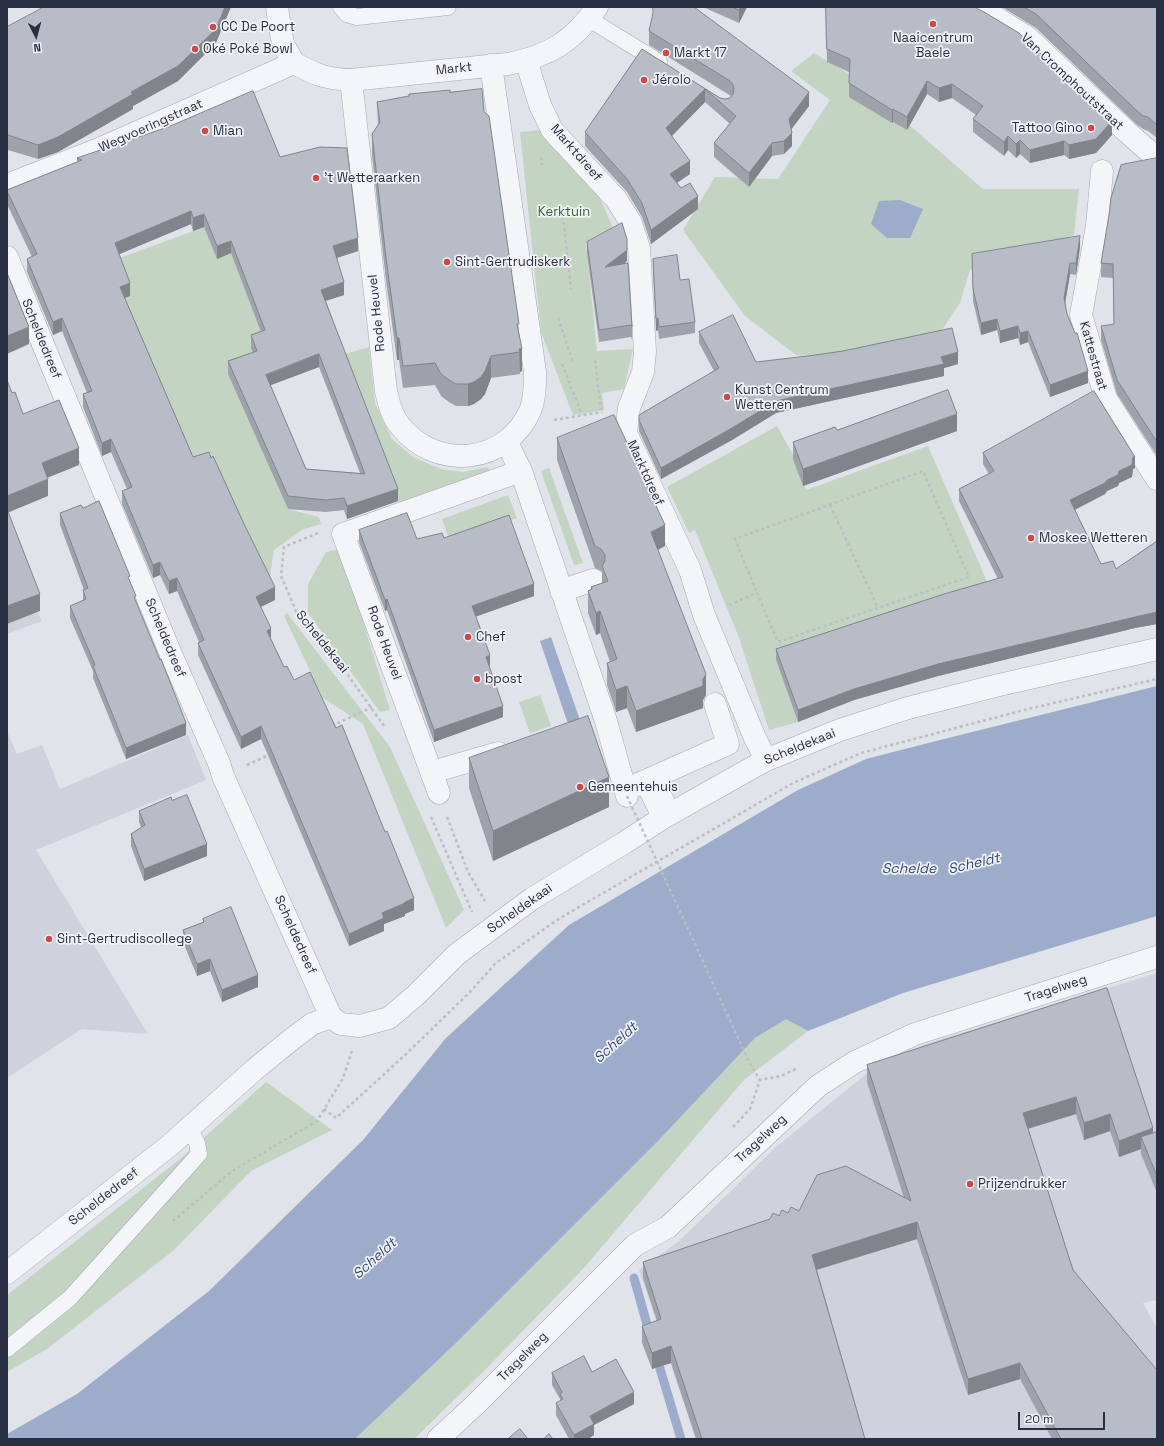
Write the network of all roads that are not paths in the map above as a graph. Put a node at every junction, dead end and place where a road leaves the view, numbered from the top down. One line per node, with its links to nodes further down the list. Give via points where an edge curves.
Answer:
1 (277, 7): 7 (street, via 283,44)
2 (341, 7): 3 (lane, via 347,14 357,17)
3 (448, 7)
4 (974, 7): 11 (street, Van Cromphoutstraat, via 1027,37 1128,134 1151,153)
5 (593, 13): 6 (street, Markt, via 572,36 551,51); 9 (lane)
6 (526, 60): 8 (street, Markt); 24 (street, Marktdreef, via 540,105 552,130 616,199 631,223 639,248 645,352 643,372 629,408 626,433 690,570 704,615)
7 (294, 63): 10 (street, Markt, via 314,74); 13 (street, Wegvoeringstraat, via 99,149)
8 (491, 66): 10 (street, Markt); 15 (street, Rode Heuvel, via 535,372 535,392 530,411 520,428)
9 (670, 69)
10 (350, 80): 15 (street, Rode Heuvel, via 386,391 391,410 400,427 414,441 431,451 450,456 470,456 489,451)
11 (1157, 154)
12 (1102, 171): 17 (street, Kattestraat, via 1097,226 1081,315 1106,400)
13 (7, 185)
14 (7, 257): 30 (street, Scheldedreef, via 167,645)
15 (506, 441): 16 (street)
16 (521, 471): 21 (street, via 576,592); 25 (street, Rode Heuvel, via 343,534)
17 (1157, 479)
18 (1157, 648): 24 (street, Scheldekaai, via 999,684 908,708 840,730)
19 (404, 676): 25 (street)
20 (715, 704): 26 (street, via 728,744)
21 (606, 720): 22 (street); 26 (street)
22 (584, 727)
23 (517, 747): 25 (street)
24 (766, 760): 28 (street, Scheldekaai)
25 (435, 771): 27 (street, Rode Heuvel)
26 (639, 790): 28 (lane)
27 (439, 793)
28 (667, 816): 30 (street, Scheldekaai, via 533,898 457,954 416,996 389,1018 360,1026 341,1024)
29 (1157, 957): 34 (street, Tragelweg, via 915,1034 856,1062 818,1086 668,1227 634,1245)
30 (331, 1016): 31 (street, Scheldedreef, via 312,1024 292,1039)
31 (189, 1128): 32 (street, Scheldedreef); 33 (lane, via 197,1143 199,1154 70,1298)
32 (7, 1273)
33 (7, 1349)
34 (438, 1439)

